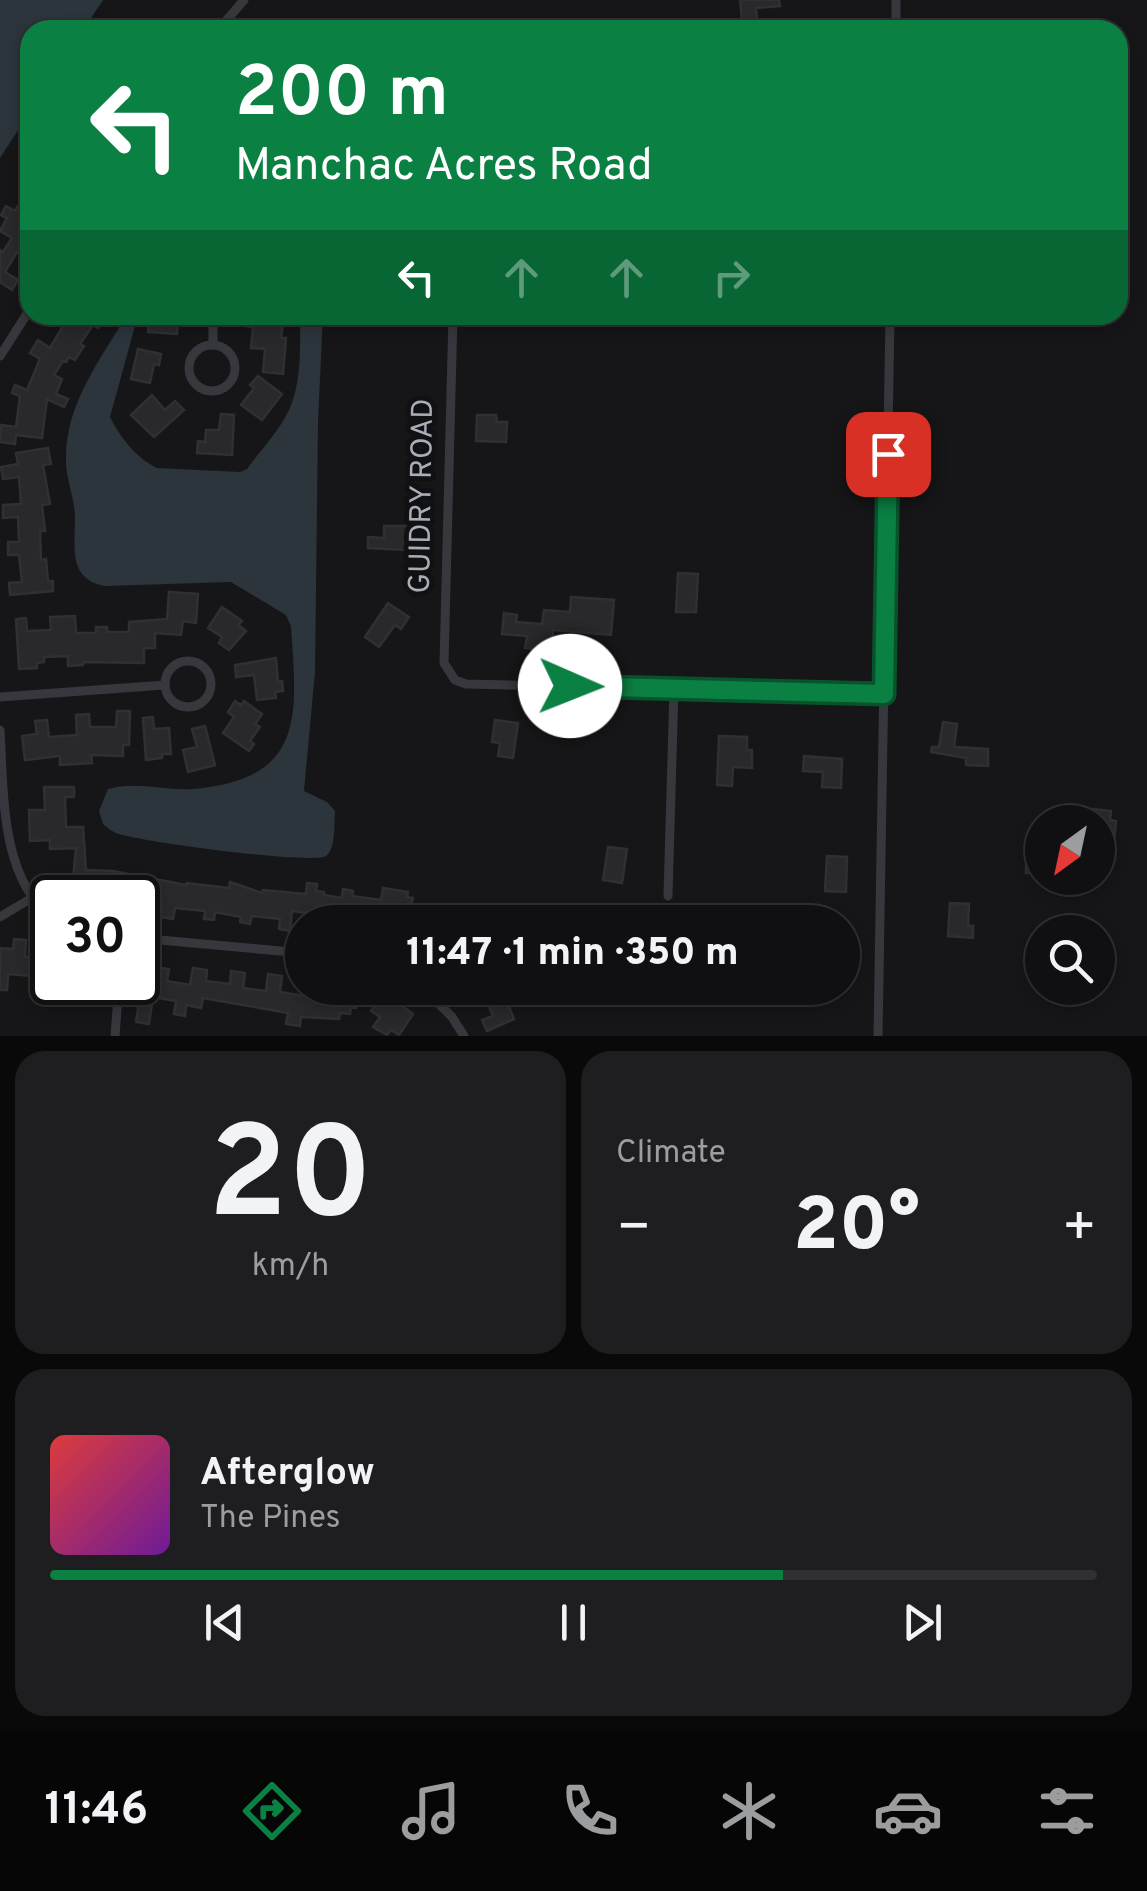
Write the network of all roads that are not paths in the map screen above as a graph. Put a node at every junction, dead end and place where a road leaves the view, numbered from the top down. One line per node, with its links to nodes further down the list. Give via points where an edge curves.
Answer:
1 (20, 325): 6 (street)
2 (214, 325): 5 (street)
3 (452, 325): 8 (street, GUIDRY ROAD, via 444,664 450,676 466,684)
4 (890, 325): 9 (street)
5 (213, 345): 5 (street, via 198,349 188,370 209,391 229,384 235,370 227,350)
6 (0, 356)
7 (165, 685): 7 (street, via 176,704 190,707 208,696 211,681 198,663 182,662); 10 (street)
8 (674, 688): 9 (street); 13 (street)
9 (884, 694): 22 (street)
10 (0, 696)
11 (0, 730): 12 (street)
12 (5, 859): 14 (street)
13 (668, 896)
14 (30, 900): 15 (street)
15 (0, 917)
16 (160, 940): 17 (street)
17 (285, 952)
18 (117, 1005): 20 (street)
19 (440, 1005): 21 (street)
20 (115, 1036)
21 (464, 1036)
22 (878, 1036)

